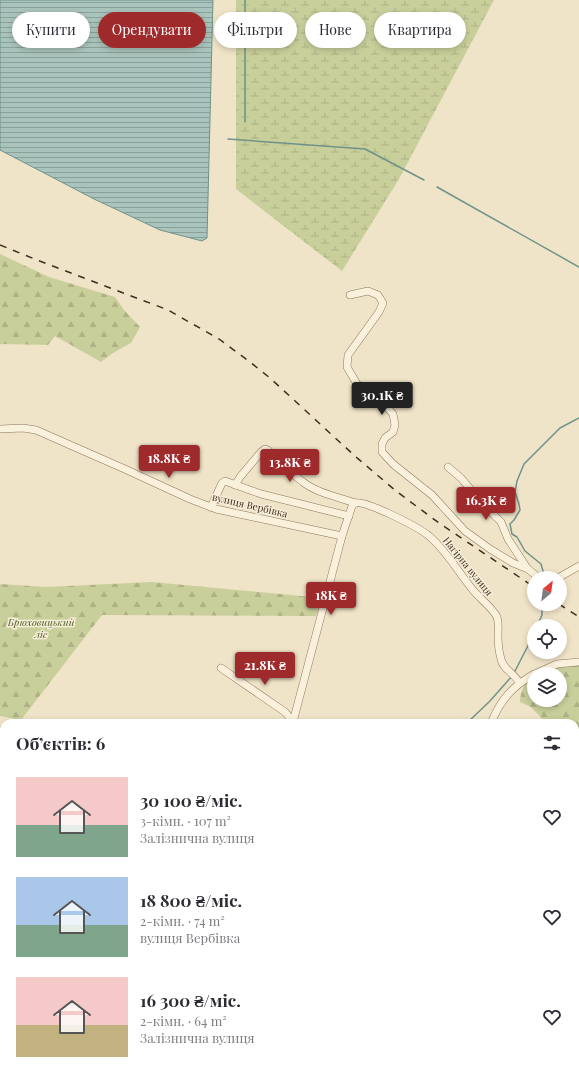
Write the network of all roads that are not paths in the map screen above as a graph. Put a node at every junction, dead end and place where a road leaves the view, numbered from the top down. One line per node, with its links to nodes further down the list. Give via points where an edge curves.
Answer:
1 (350, 295): 10 (street, via 368,291 378,295 383,303 348,355 347,367 357,384 383,403 393,414 393,432 385,438 382,452 432,495 465,531 513,563)
2 (0, 429): 6 (street, вулиця Вербівка, via 36,430)
3 (448, 467): 10 (street, via 501,522 508,539)
4 (235, 485): 5 (street, Нагірна вулиця, via 261,452 268,450 311,487); 6 (street, via 222,483); 7 (street, via 297,504)
5 (355, 503): 7 (street); 17 (street, Нагірна вулиця, via 363,503 385,512 428,534 437,543 496,616 501,660)
6 (211, 507): 8 (street, вулиця Вербівка)
7 (349, 516): 8 (street)
8 (342, 536): 19 (street)
9 (579, 566): 12 (street)
10 (528, 569): 11 (street)
11 (530, 571)
12 (567, 573)
13 (579, 662): 14 (street)
14 (550, 667)
15 (221, 668): 18 (street)
16 (527, 677): 17 (street)
17 (518, 681): 20 (street, via 505,696)
18 (291, 719)
19 (295, 719)
20 (492, 719)

